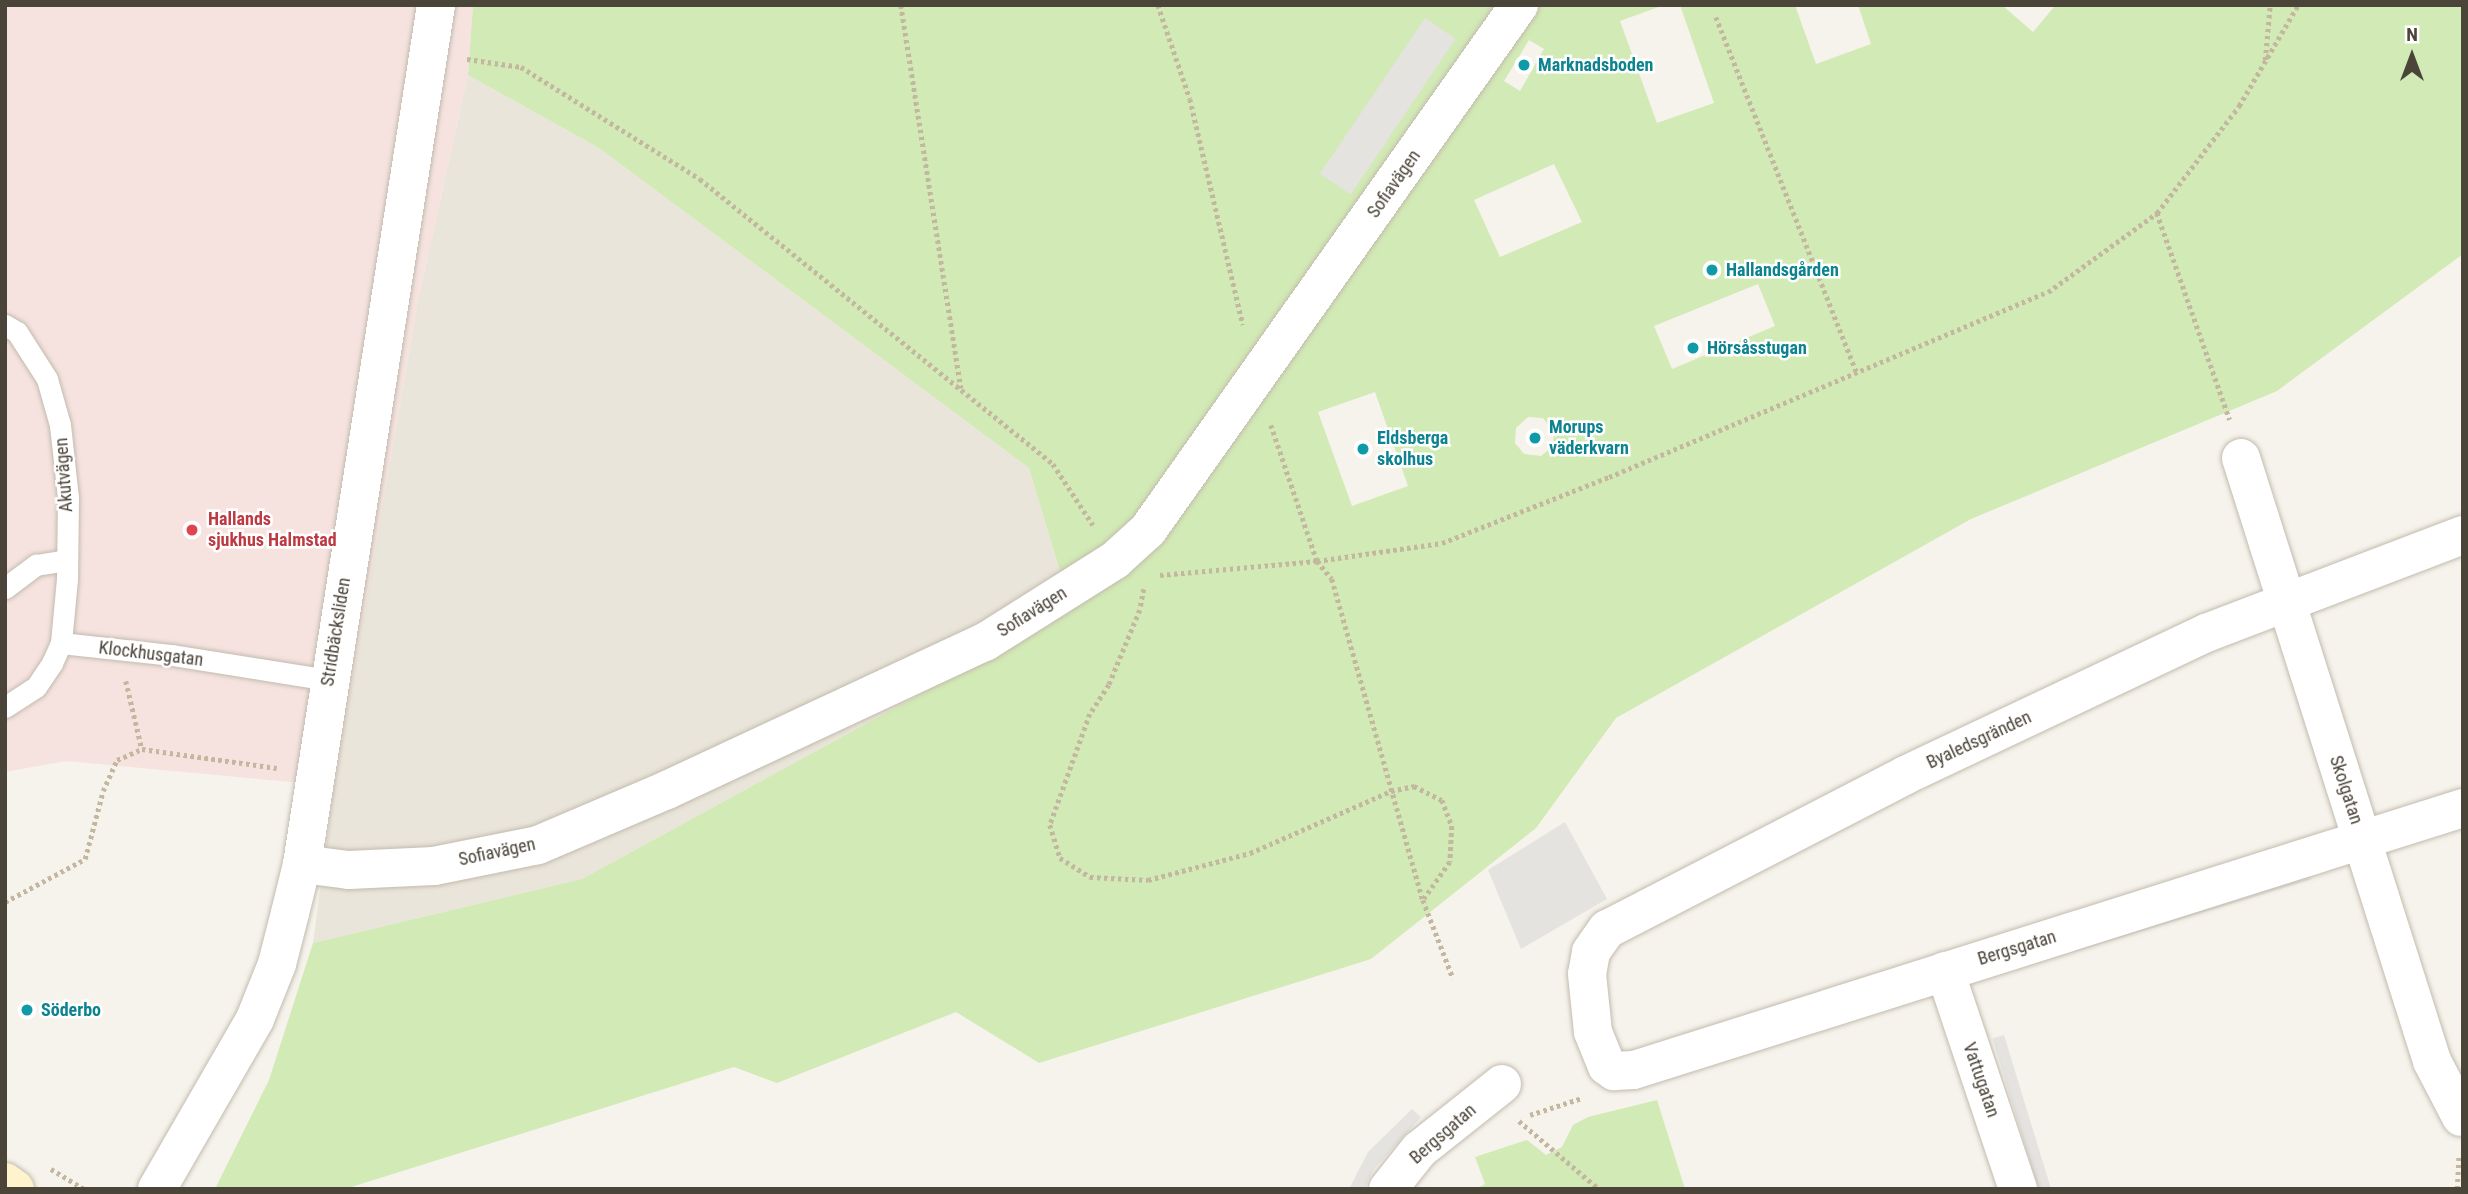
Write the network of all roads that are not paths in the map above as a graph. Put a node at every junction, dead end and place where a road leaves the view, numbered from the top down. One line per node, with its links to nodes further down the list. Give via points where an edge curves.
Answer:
1 (438, 5): 3 (lane); 11 (street, Stridbäcksliden)
2 (1519, 5): 15 (street, Sofiavägen, via 1148,530 1131,568 985,642 538,845 434,866 349,870)
3 (429, 52)
4 (5, 325): 7 (lane, Akutvägen, via 17,332 47,379 60,425 68,498)
5 (2241, 458): 9 (street, Skolgatan)
6 (2463, 535): 9 (street, Byaledsgränden)
7 (67, 560): 8 (lane, via 36,565); 10 (lane, Akutvägen)
8 (5, 588)
9 (2286, 602): 14 (street, Skolgatan); 17 (street, Byaledsgränden, via 2206,633 1906,775 1607,929 1591,952 1587,974)
10 (61, 643): 11 (lane, Klockhusgatan); 12 (lane, via 36,687)
11 (328, 680): 15 (street, Stridbäcksliden)
12 (5, 707)
13 (2463, 808): 14 (street, Bergsgatan)
14 (2361, 839): 16 (street, Bergsgatan); 19 (street, Skolgatan, via 2432,1060)
15 (302, 864): 22 (street, Stridbäcksliden, via 277,964 255,1018)
16 (1945, 971): 17 (street, Bergsgatan, via 1634,1070 1614,1071 1607,1066); 24 (street, Vattugatan)
17 (1593, 1032)
18 (1502, 1084): 23 (street, Bergsgatan, via 1419,1150)
19 (2461, 1117)
20 (5, 1182): 21 (street)
21 (15, 1189)
22 (157, 1189)
23 (1388, 1189)
24 (2018, 1189)

